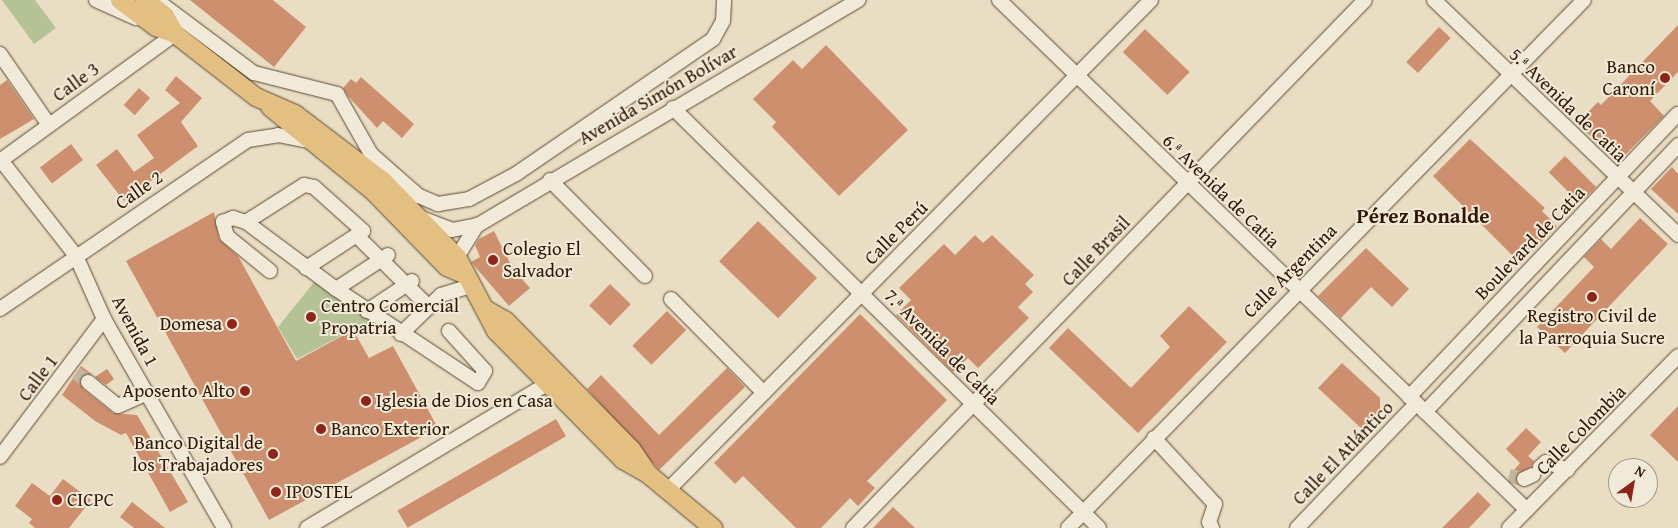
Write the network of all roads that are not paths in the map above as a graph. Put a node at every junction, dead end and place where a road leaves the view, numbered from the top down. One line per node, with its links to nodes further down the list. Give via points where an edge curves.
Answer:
1 (96, 0): 12 (street)
2 (120, 0): 12 (main road)
3 (145, 0): 13 (main road, via 165,16)
4 (157, 0): 28 (street, via 254,73 337,94 371,154 419,196 450,204)
5 (724, 0): 28 (street, via 723,21 713,39)
6 (859, 0): 18 (street, Avenida Simón Bolívar)
7 (999, 0): 16 (street, 6.ª Avenida de Catia)
8 (1150, 0): 16 (street, Calle Perú)
9 (1365, 0): 26 (street, Calle Brasil)
10 (1434, 0): 15 (street, 5.ª Avenida de Catia)
11 (1584, 0): 15 (street, Calle Argentina)
12 (156, 28): 13 (main road)
13 (175, 34): 17 (main road); 20 (street, Calle 3)
14 (0, 54): 20 (street)
15 (1511, 76): 24 (street, 5.ª Avenida de Catia); 44 (street, Calle Argentina)
16 (1077, 77): 26 (street, 6.ª Avenida de Catia); 45 (street, Calle Perú)
17 (267, 104): 21 (main road); 30 (main road, via 296,114 354,155)
18 (673, 108): 25 (street, Avenida Simón Bolívar); 45 (street, 7.ª Avenida de Catia)
19 (1678, 114): 24 (street, Boulevard de Catia)
20 (49, 125): 23 (street, Calle 3)
21 (310, 142): 35 (street, Calle 2, via 278,136 248,140); 41 (main road, via 374,191 447,266)
22 (1678, 145): 27 (street, Boulevard de Catia)
23 (1, 159): 35 (street, Avenida 1)
24 (1617, 178): 27 (street, 5.ª Avenida de Catia); 46 (street, Boulevard de Catia)
25 (550, 180): 29 (street, Avenida Simón Bolívar); 40 (street)
26 (1186, 185): 44 (street, 6.ª Avenida de Catia); 61 (street, Calle Brasil)
27 (1633, 193): 33 (street, 5.ª Avenida de Catia); 52 (street, Boulevard de Catia)
28 (482, 194): 29 (street)
29 (495, 214): 32 (street, Avenida Simón Bolívar)
30 (419, 217): 32 (street, Avenida Simón Bolívar, via 452,230); 37 (main road)
31 (246, 222): 34 (street, via 307,185 362,229); 38 (street); 39 (street, via 227,218 223,228)
32 (478, 225): 37 (street, Avenida Simón Bolívar)
33 (1678, 235)
34 (358, 238): 36 (street); 38 (street)
35 (76, 256): 49 (street, Calle 2); 53 (street, Avenida 1)
36 (385, 257): 42 (street); 43 (street)
37 (458, 257): 41 (main road)
38 (306, 268): 43 (street)
39 (270, 271)
40 (645, 276)
41 (468, 281): 48 (street, via 448,291); 50 (main road)
42 (409, 282): 48 (street); 51 (street)
43 (336, 289): 51 (street)
44 (1297, 290): 62 (street, 6.ª Avenida de Catia); 63 (street, Calle Argentina)
45 (862, 294): 60 (street, Calle Perú); 61 (street, 7.ª Avenida de Catia)
46 (1503, 298): 52 (street); 62 (street, Boulevard de Catia)
47 (670, 299): 60 (street)
48 (429, 307): 55 (street)
49 (0, 308)
50 (485, 308): 58 (main road, via 496,330); 66 (main road, via 506,321 632,450)
51 (368, 311): 55 (street)
52 (1518, 313): 62 (street, Boulevard de Catia)
53 (104, 319): 59 (street, Avenida 1); 64 (street, Calle 1, via 72,370)
54 (449, 331): 55 (street, via 486,371 478,383)
55 (401, 334)
56 (1678, 356): 65 (street, Calle Colombia)
57 (88, 382): 59 (street, via 118,406)
58 (548, 383): 66 (main road, via 623,460); 74 (street)
59 (148, 393): 73 (street, Avenida 1)
60 (764, 393): 70 (street, Calle Perú)
61 (974, 404): 72 (street, 7.ª Avenida de Catia); 76 (street, Calle Brasil)
62 (1417, 404): 67 (street, 6.ª Avenida de Catia); 80 (street, Calle El Atlántico)
63 (1154, 438): 72 (street, Calle Argentina); 79 (street, via 1215,504 1209,522)
64 (0, 457)
65 (1568, 470): 68 (street, via 1546,462); 71 (street, Calle Colombia)
66 (648, 474): 70 (main road)
67 (1490, 474): 69 (street); 71 (street, 6.ª Avenida de Catia)
68 (1532, 474)
69 (1509, 476)
70 (668, 490): 75 (main road)
71 (1527, 510): 81 (street, Calle Colombia)
72 (1083, 512): 77 (street, Calle Argentina); 78 (street, 7.ª Avenida de Catia)
73 (224, 528)
74 (307, 528)
75 (713, 528)
76 (853, 528)
77 (1068, 528)
78 (1099, 528)
79 (1212, 528)
80 (1297, 528)
81 (1509, 528)

